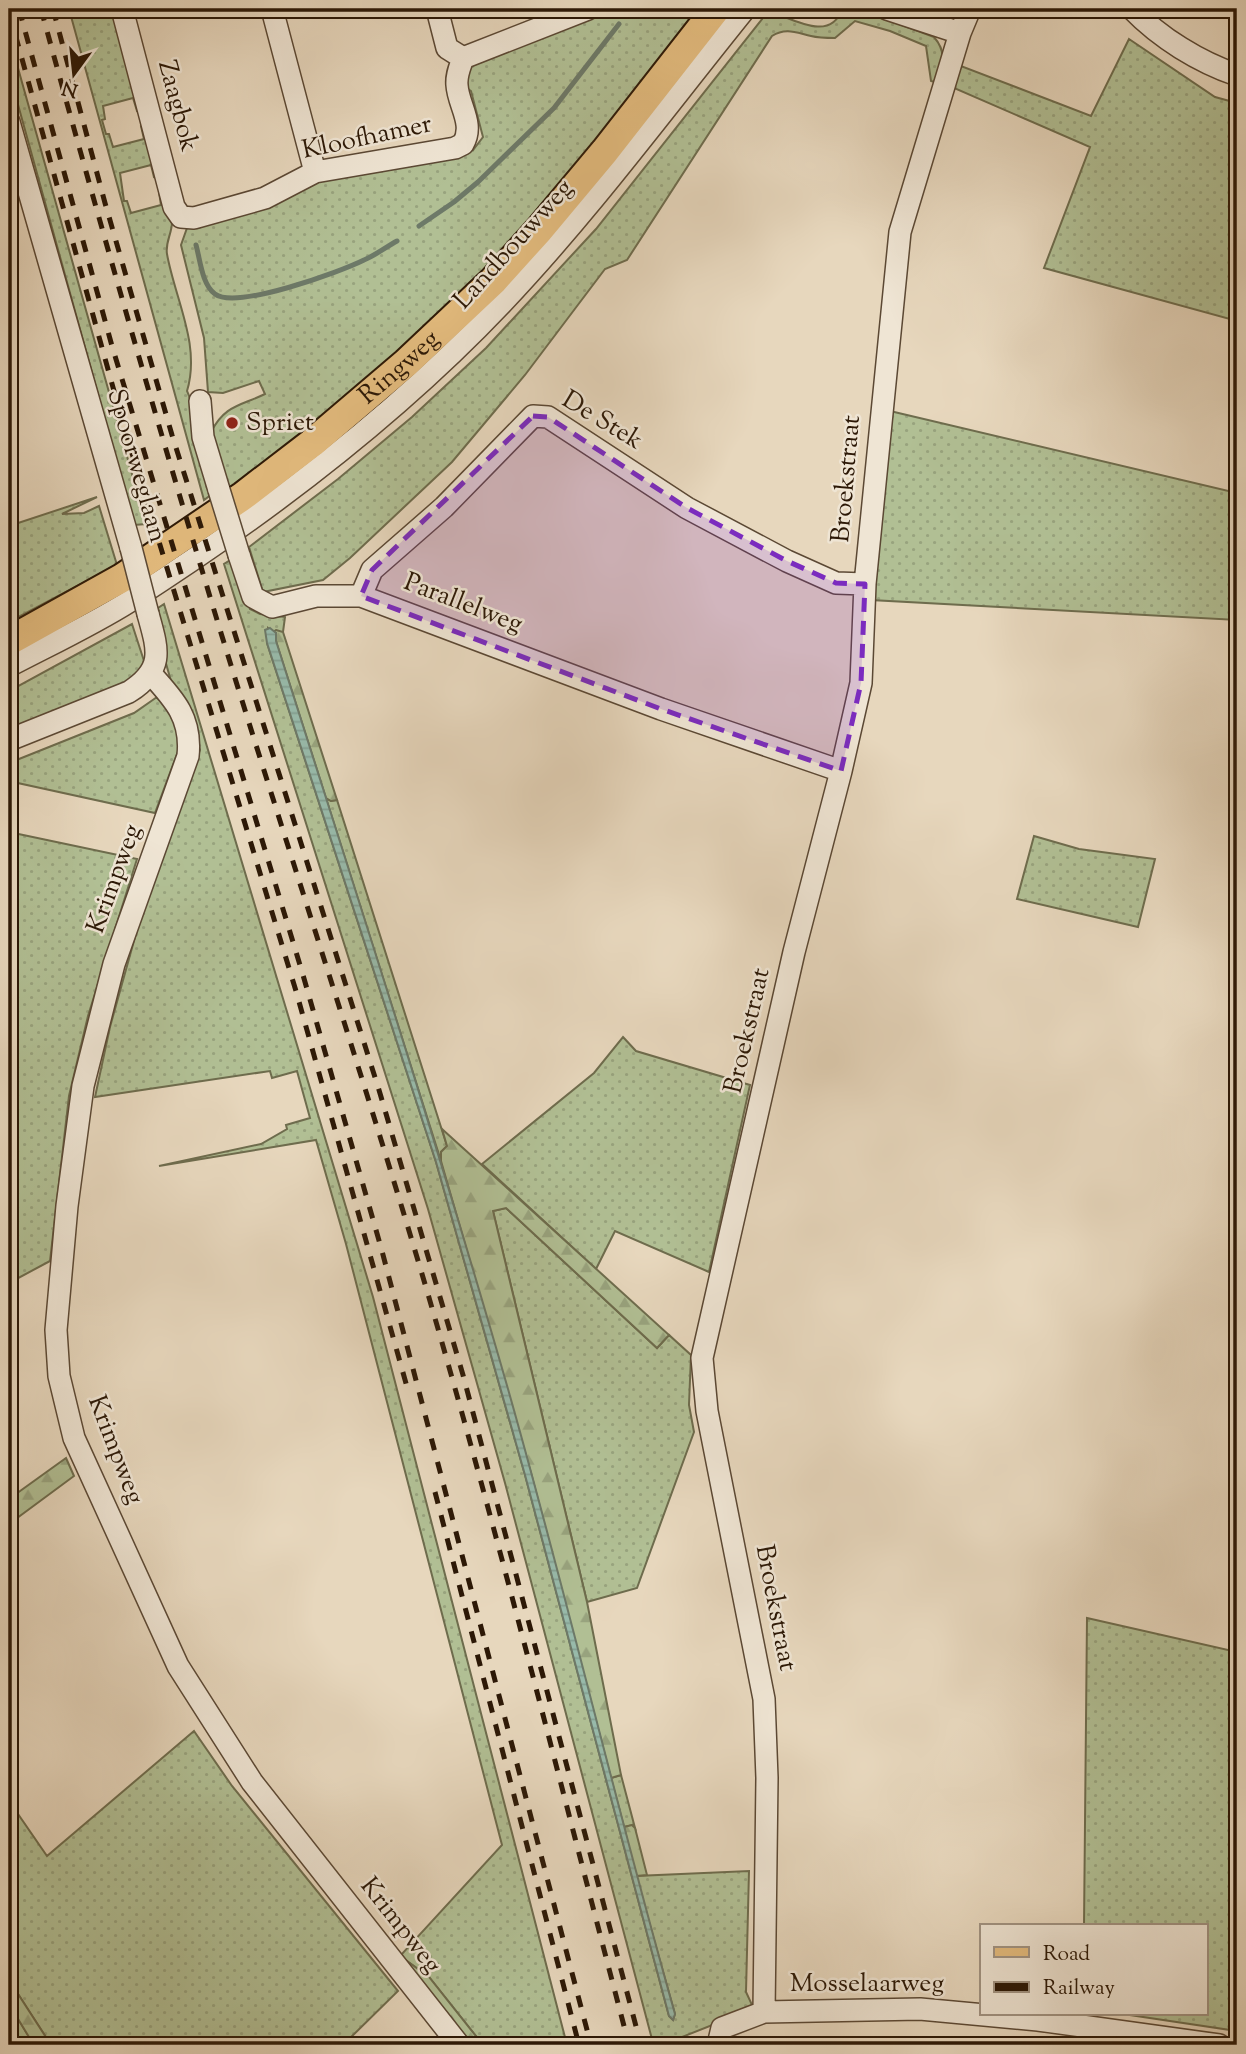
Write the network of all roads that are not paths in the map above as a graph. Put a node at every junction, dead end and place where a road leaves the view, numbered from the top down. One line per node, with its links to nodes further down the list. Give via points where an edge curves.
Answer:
1 (122, 9): 15 (street, Zaagbok, via 174,206)
2 (272, 9): 14 (street)
3 (437, 9): 11 (street, via 447,48)
4 (588, 9): 11 (street)
5 (716, 9): 19 (main road, Ringweg, via 539,230 493,281 406,363 243,496 122,578)
6 (745, 9): 20 (street, Landbouwweg, via 572,226 423,380 325,461 209,547 128,602)
7 (887, 9): 10 (street)
8 (970, 9): 10 (street, Broekstraat)
9 (1132, 9): 12 (street, via 1181,48)
10 (960, 33): 17 (street, Broekstraat, via 900,232)
11 (463, 58): 14 (street, Kloofhamer, via 456,78 469,128 463,144)
12 (1237, 75)
13 (9, 122): 21 (street, Spoorweglaan, bridge, via 157,648)
14 (315, 172): 15 (street, Kloofhamer, via 265,198 194,218)
15 (181, 217)
16 (201, 401): 18 (street, Parallelweg, bridge, via 203,437 253,597 272,607 316,596)
17 (865, 584): 18 (street, De Stek, via 836,583 787,561 687,508 548,417 533,416 444,507 372,569); 23 (street, Broekstraat, via 861,683)
18 (361, 596): 23 (street, Parallelweg)
19 (9, 641)
20 (9, 666)
21 (151, 674): 22 (street, via 129,692); 27 (street, Krimpweg, via 181,713 190,738 188,756 114,964 83,1086 64,1233 56,1330 59,1376 74,1438 178,1666 252,1783)
22 (9, 740)
23 (841, 771): 24 (street, Broekstraat, via 794,952 702,1358 707,1411 764,1699)
24 (764, 2012): 25 (street, Mosselaarweg, via 920,2009); 28 (street, via 722,2028)
25 (980, 2015)
26 (995, 2016): 29 (street, Mosselaarweg)
27 (459, 2045)
28 (718, 2045)
29 (1219, 2045)

